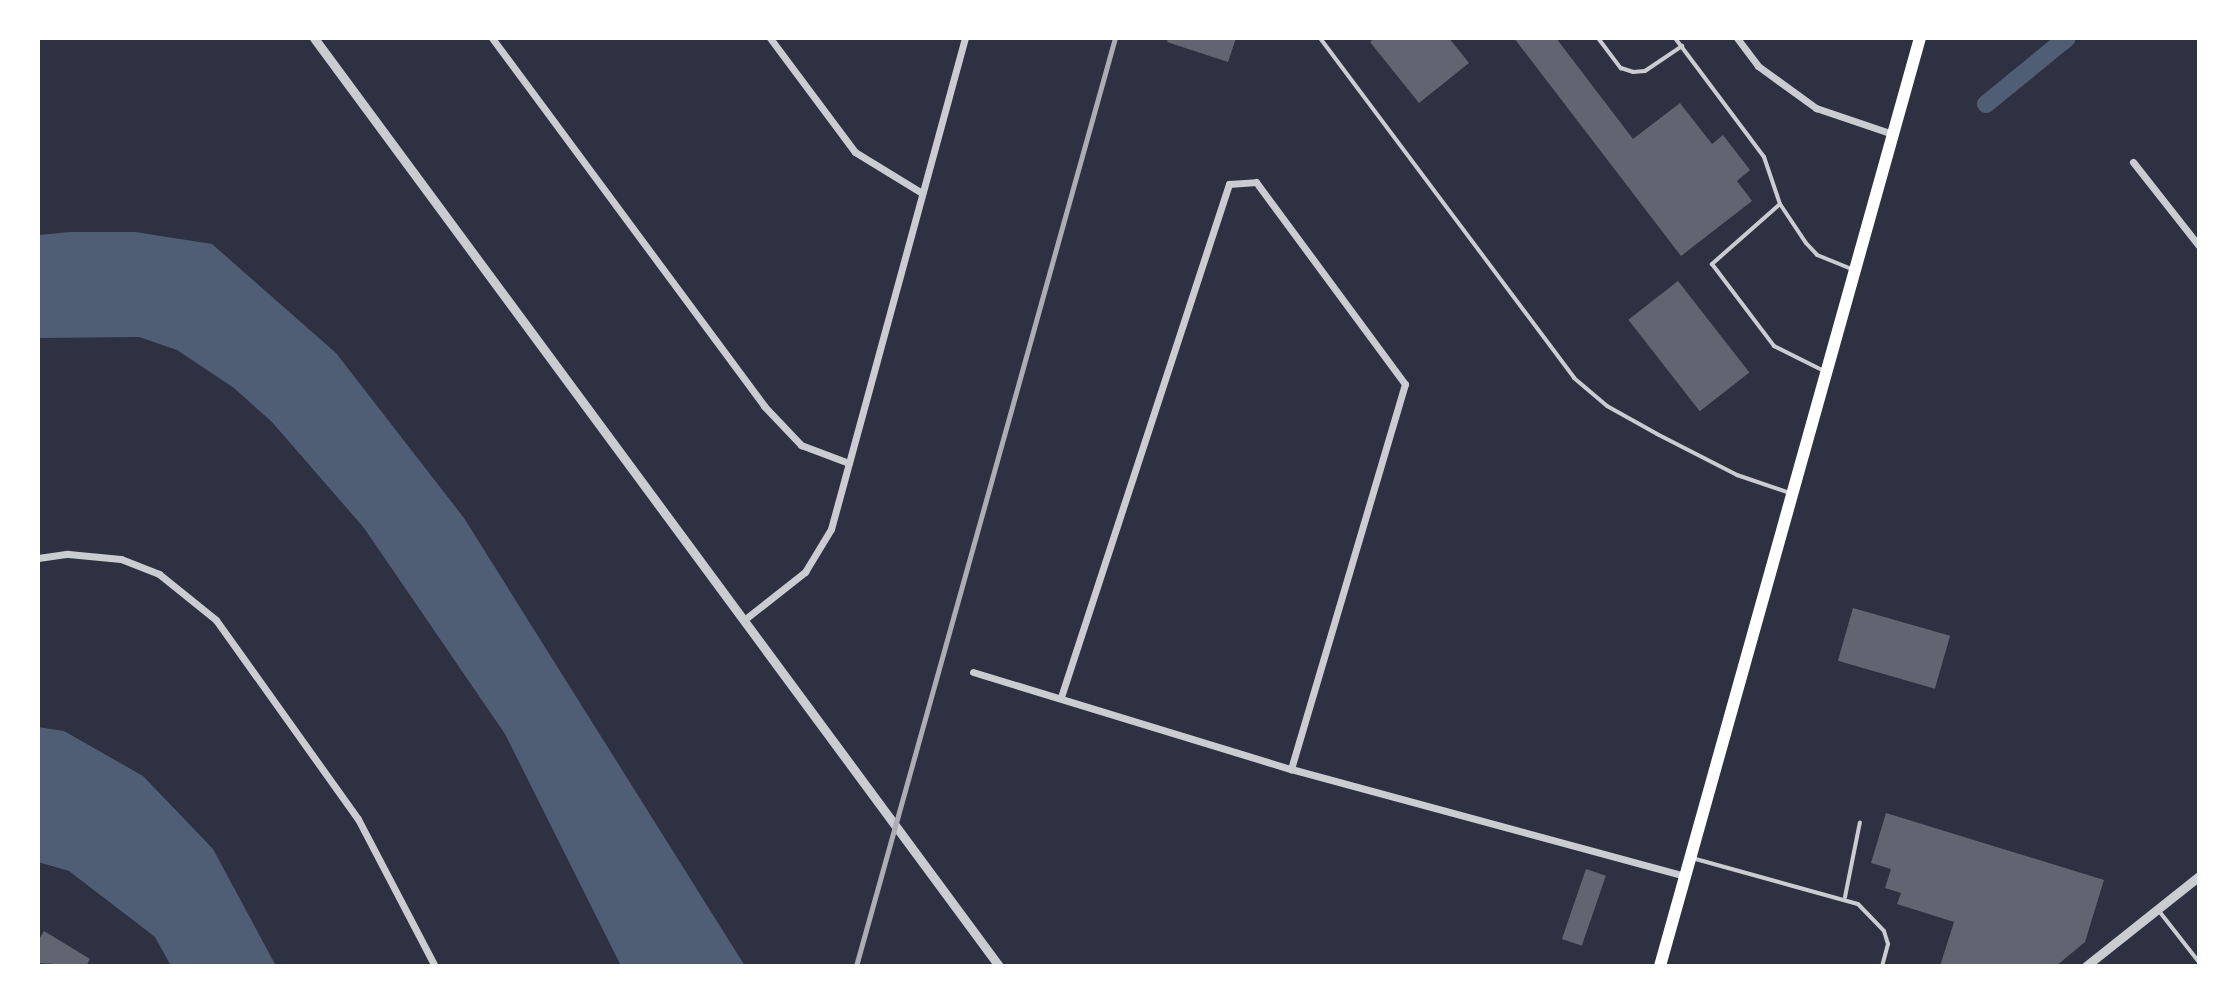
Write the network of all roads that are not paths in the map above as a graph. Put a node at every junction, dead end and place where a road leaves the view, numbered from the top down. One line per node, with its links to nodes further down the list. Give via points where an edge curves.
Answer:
1 (314, 38): 21 (street)
2 (492, 38): 18 (street, via 764,406 801,445)
3 (770, 38): 13 (street, via 855,152)
4 (965, 38): 13 (street)
5 (1320, 38): 19 (lane, via 1574,378 1607,406 1657,434 1737,475)
6 (1598, 38): 10 (lane, via 1621,68 1633,72 1645,71)
7 (1675, 38): 10 (lane)
8 (1737, 38): 11 (street, via 1758,66 1816,108)
9 (1920, 38): 11 (main road)
10 (1682, 46): 14 (lane, via 1764,157)
11 (1893, 134): 16 (main road)
12 (2133, 162): 15 (street)
13 (922, 193): 18 (street)
14 (1780, 204): 16 (lane, via 1817,255); 17 (lane, via 1712,264 1774,346)
15 (2199, 246)
16 (1855, 270): 17 (main road)
17 (1826, 372): 19 (main road)
18 (849, 463): 21 (street, via 831,529 805,572)
19 (1792, 493): 26 (main road)
20 (38, 558): 32 (street, via 68,554 121,559 159,574 216,620 358,819)
21 (744, 620): 33 (street)
22 (973, 672): 23 (street)
23 (1061, 697): 24 (street); 24 (street, via 1229,184 1256,182 1405,384)
24 (1291, 769): 27 (street)
25 (1860, 822): 29 (lane)
26 (1690, 857): 27 (main road); 29 (lane)
27 (1685, 876): 34 (main road)
28 (2199, 876): 30 (street)
29 (1845, 897): 35 (lane, via 1868,911 1884,931 1888,944)
30 (2157, 910): 31 (lane); 36 (street)
31 (2199, 962)
32 (435, 966)
33 (999, 966)
34 (1660, 966)
35 (1882, 966)
36 (2086, 966)

